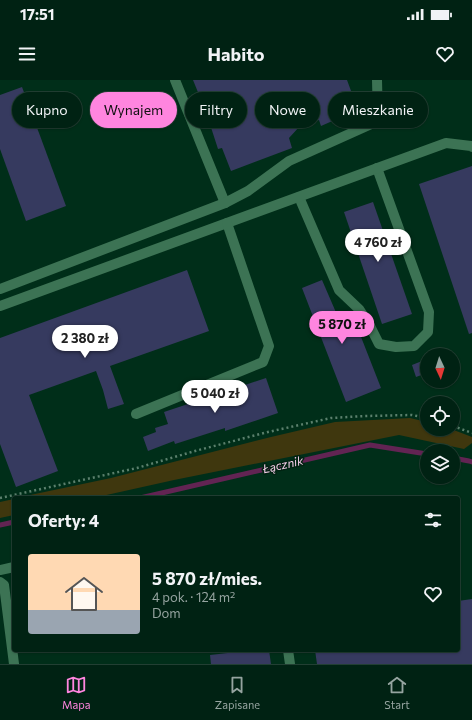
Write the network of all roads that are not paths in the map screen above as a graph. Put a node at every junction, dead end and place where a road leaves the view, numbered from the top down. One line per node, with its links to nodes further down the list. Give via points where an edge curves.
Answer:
1 (175, 80): 6 (lane)
2 (377, 80): 6 (lane, via 378,121 289,161 248,191)
3 (472, 147): 4 (lane, via 446,143)
4 (377, 168): 5 (lane); 5 (lane, via 430,312 428,332 414,346 396,347 379,344 359,309 339,290)
5 (299, 197): 7 (lane)
6 (225, 203): 8 (lane)
7 (227, 223): 9 (lane); 10 (lane, via 269,346 264,362)
8 (0, 289)
9 (0, 306)
10 (136, 414)
11 (12, 567): 12 (lane)
12 (0, 570)
13 (0, 582): 14 (lane, via 4,585)
14 (12, 648)
15 (12, 652): 17 (lane)
16 (288, 652): 18 (lane)
17 (14, 664)
18 (290, 664)

